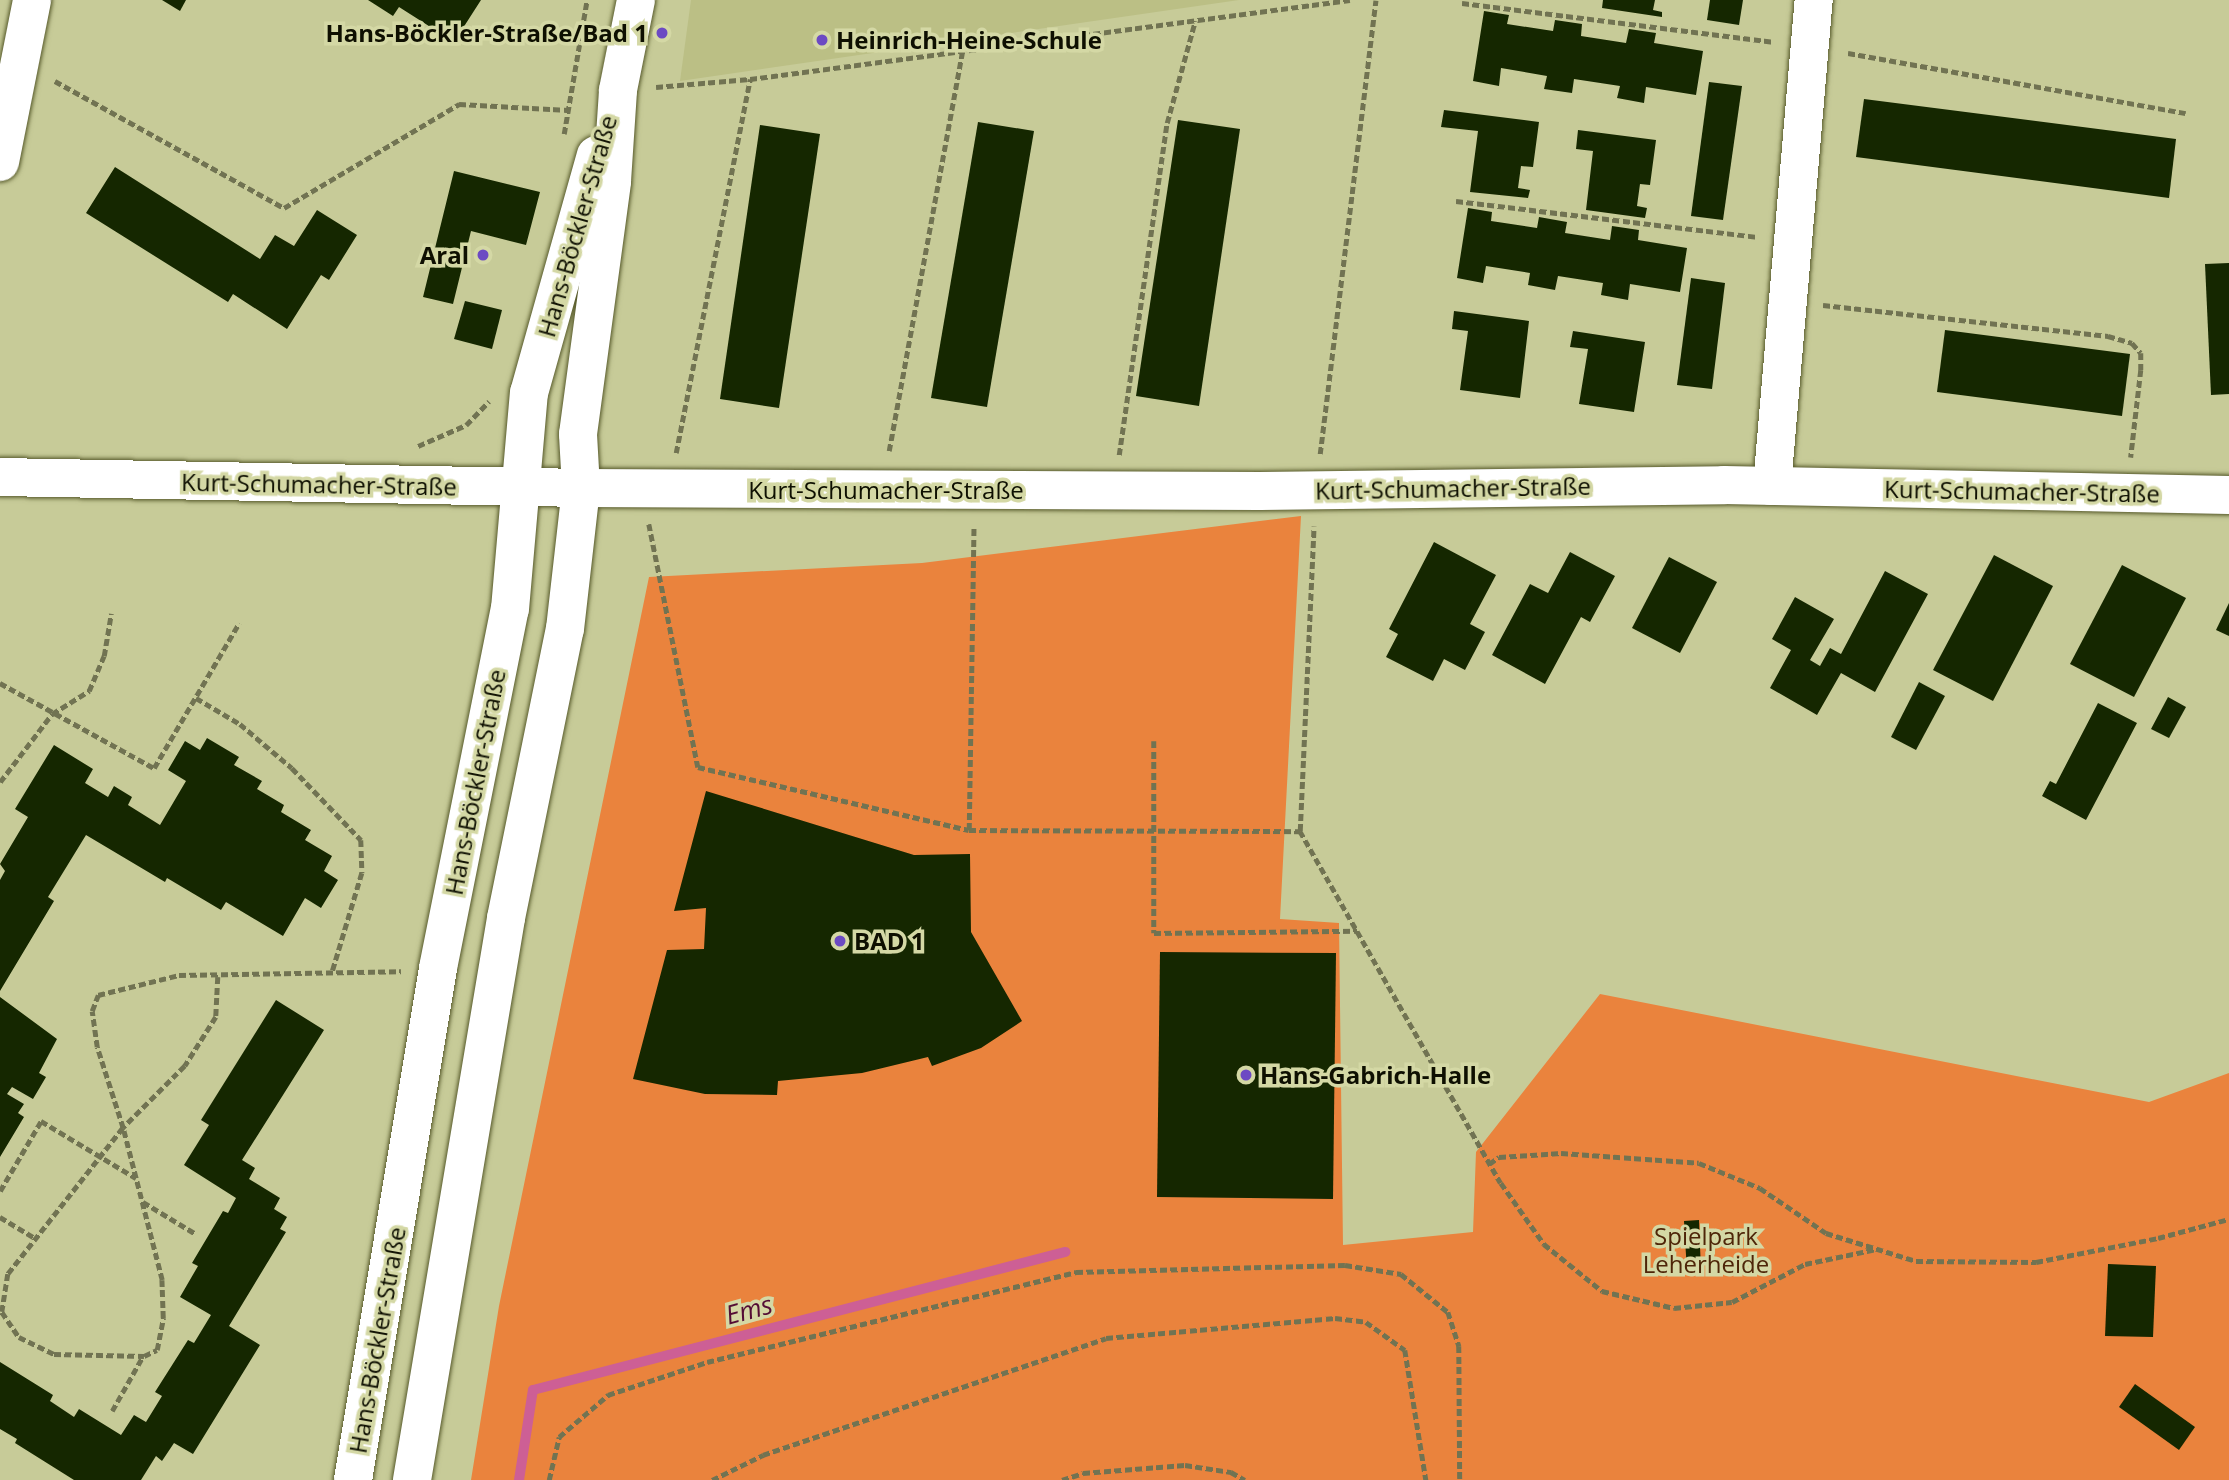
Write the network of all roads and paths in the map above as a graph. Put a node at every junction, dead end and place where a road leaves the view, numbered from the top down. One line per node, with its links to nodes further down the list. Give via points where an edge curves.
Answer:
1 (32, 0): 11 (street)
2 (587, 0): 14 (path)
3 (636, 0): 13 (street, Hans-Böckler-Straße)
4 (1350, 0): 8 (path)
5 (1376, 0): 30 (path)
6 (1814, 0): 9 (street)
7 (1462, 3): 9 (path)
8 (1195, 20): 10 (path); 31 (path, via 1167,123)
9 (1810, 47): 15 (path); 19 (street)
10 (962, 52): 12 (path); 28 (path)
11 (19, 64): 14 (path, via 284,208 459,104); 17 (street)
12 (750, 79): 13 (path); 27 (path)
13 (618, 90): 25 (street, Hans-Böckler-Straße, via 529,393); 26 (street, Hans-Böckler-Straße, via 612,181 578,434)
14 (569, 110): 16 (path)
15 (2186, 113)
16 (561, 148)
17 (0, 162)
18 (1456, 201): 19 (path)
19 (1793, 240): 20 (street)
20 (1788, 301): 24 (street); 32 (path, via 2108,336 2132,343 2141,353 2141,370)
21 (494, 391): 22 (path, via 466,425)
22 (415, 447)
23 (0, 477): 25 (street, Kurt-Schumacher-Straße)
24 (1772, 486): 30 (street, Kurt-Schumacher-Straße); 32 (street, Kurt-Schumacher-Straße)
25 (522, 488): 26 (street, Kurt-Schumacher-Straße); 45 (street, Hans-Böckler-Straße, via 510,609)
26 (581, 488): 27 (street, Kurt-Schumacher-Straße); 63 (street, Hans-Böckler-Straße, via 565,629 506,918)
27 (656, 489): 28 (street, Kurt-Schumacher-Straße); 42 (path, via 698,767)
28 (882, 490): 29 (street, Kurt-Schumacher-Straße)
29 (975, 490): 31 (street, Kurt-Schumacher-Straße); 42 (path)
30 (1315, 490): 31 (street, Kurt-Schumacher-Straße); 43 (path)
31 (1114, 491)
32 (2127, 493): 33 (street, Kurt-Schumacher-Straße)
33 (2229, 495)
34 (111, 614): 38 (path, via 104,656 89,691)
35 (239, 623): 37 (path)
36 (0, 683): 38 (path)
37 (197, 698): 38 (path, via 154,768); 46 (path, via 240,724 292,768 361,841 362,873)
38 (52, 714): 40 (path)
39 (1154, 741): 41 (path)
40 (0, 782)
41 (1150, 828): 42 (path); 43 (path); 44 (path, via 1154,933)
42 (969, 830)
43 (1300, 831): 44 (path)
44 (1357, 932): 50 (path)
45 (438, 968): 46 (path); 62 (street, Hans-Böckler-Straße)
46 (332, 973): 47 (path)
47 (218, 977): 48 (path, via 220,994 210,1027 185,1066); 48 (path, via 179,975 98,995 92,1012 97,1047)
48 (123, 1128): 49 (path); 51 (path)
49 (102, 1156): 51 (path); 52 (path, via 41,1121); 57 (path)
50 (1489, 1164): 58 (path, via 1499,1157 1561,1153 1699,1163 1760,1188 1826,1233); 58 (path, via 1544,1244 1602,1292 1674,1308 1732,1302 1805,1264)
51 (136, 1178): 53 (path)
52 (0, 1191)
53 (142, 1202): 56 (path); 60 (path, via 162,1280 163,1318 157,1350)
54 (0, 1217): 57 (path)
55 (2229, 1219): 58 (path, via 2036,1262 1916,1261)
56 (195, 1234)
57 (35, 1238): 59 (path, via 8,1274)
58 (1877, 1249)
59 (1, 1313): 60 (path, via 19,1337 54,1354)
60 (144, 1356): 61 (path)
61 (112, 1411)
62 (353, 1480)
63 (412, 1480)
64 (549, 1480): 69 (path, via 559,1437 608,1395 707,1362 1076,1272 1345,1265 1401,1274 1448,1312 1459,1346)
65 (712, 1480): 68 (path, via 776,1450 1106,1338 1335,1318 1366,1321 1405,1350)
66 (1062, 1480): 67 (path, via 1083,1473 1185,1465 1231,1472)
67 (1245, 1480)
68 (1426, 1480)
69 (1460, 1480)

